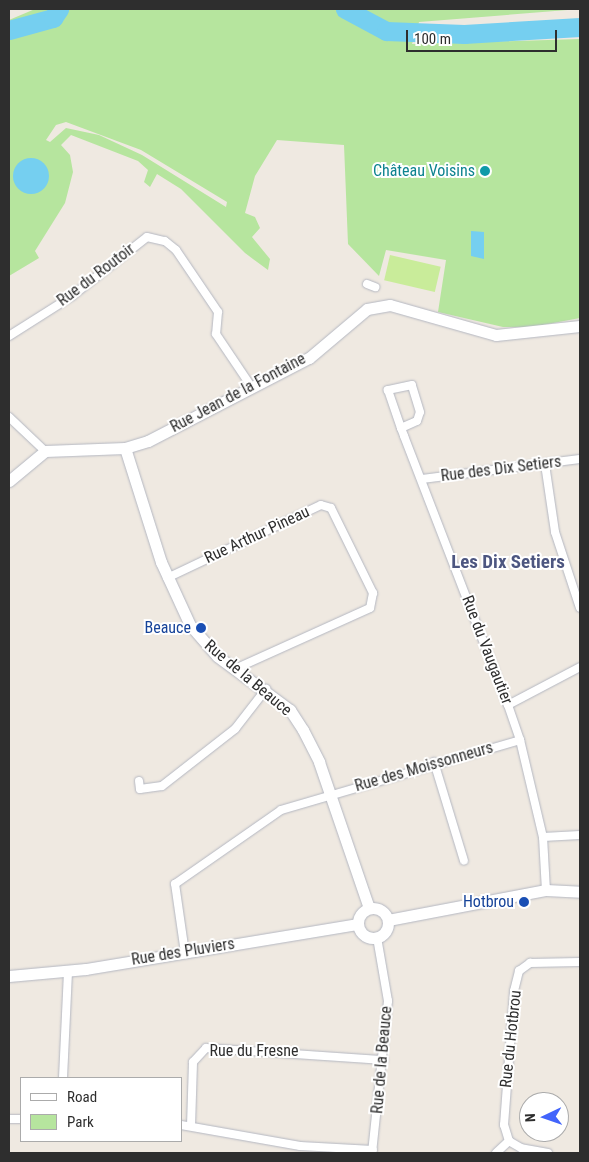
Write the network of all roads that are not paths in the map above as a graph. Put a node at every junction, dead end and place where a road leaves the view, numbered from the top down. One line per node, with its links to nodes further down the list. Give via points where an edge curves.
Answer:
1 (366, 284): 2 (street)
2 (374, 288)
3 (580, 326): 5 (street, Rue Jean de la Fontaine, via 501,335 390,305 367,309 309,358)
4 (9, 336): 5 (street, Rue du Routoir, via 72,296 147,237 165,241 176,250 218,312 216,334)
5 (251, 386): 8 (street, Rue Jean de la Fontaine)
6 (9, 417): 9 (street)
7 (401, 428): 7 (street, Rue du Vaugautier, via 417,422 417,395 412,385 388,390); 12 (street, Rue du Vaugautier)
8 (126, 448): 9 (street, Rue Jean de la Fontaine); 14 (street, Rue de la Beauce)
9 (45, 451): 13 (street)
10 (580, 458): 11 (street, Rue des Dix Setiers)
11 (545, 464): 12 (street, Rue des Dix Setiers); 15 (street, via 555,532)
12 (422, 479): 19 (street, Rue du Vaugautier)
13 (9, 481)
14 (167, 578): 17 (street, Rue de la Beauce, via 190,625); 17 (street, Rue Arthur Pineau, via 321,505 331,508 373,593 370,608)
15 (580, 608)
16 (580, 667): 19 (street)
17 (235, 669): 18 (street, Rue de la Beauce)
18 (266, 689): 22 (street, via 235,729 162,786 140,789); 23 (street, Rue de la Beauce, via 303,730)
19 (508, 705): 20 (street, Rue du Vaugautier)
20 (520, 740): 21 (street, Rue des Moissonneurs); 25 (street, Rue du Vaugautier)
21 (434, 762): 23 (street, Rue des Moissonneurs); 26 (street)
22 (139, 781)
23 (328, 795): 29 (street, Rue de la Beauce); 33 (street, Rue des Moissonneurs, via 281,810 175,884)
24 (580, 835): 25 (street)
25 (543, 838): 27 (street, Rue du Vaugautier)
26 (464, 861)
27 (546, 890): 28 (street); 30 (street)
28 (580, 892)
29 (369, 908): 30 (street, via 382,911); 31 (street, via 360,915)
30 (388, 920): 32 (street, via 386,930)
31 (358, 924): 32 (street, via 365,936); 33 (street, Rue des Pluviers)
32 (377, 937): 37 (street, Rue de la Beauce, via 388,1001)
33 (185, 953): 35 (street, Rue des Pluviers)
34 (580, 962): 41 (street, Rue du Hotbrou, via 530,963 519,971 504,1112)
35 (68, 971): 36 (street, Rue des Pluviers); 38 (street)
36 (9, 976)
37 (384, 1060): 40 (street, Rue du Fresne, via 206,1048 193,1062); 42 (street, Rue de la Beauce)
38 (62, 1077)
39 (182, 1125): 40 (street)
40 (191, 1126): 42 (street, via 300,1146)
41 (510, 1141): 43 (street); 44 (street, via 521,1148)
42 (373, 1152)
43 (496, 1153)
44 (548, 1153)

